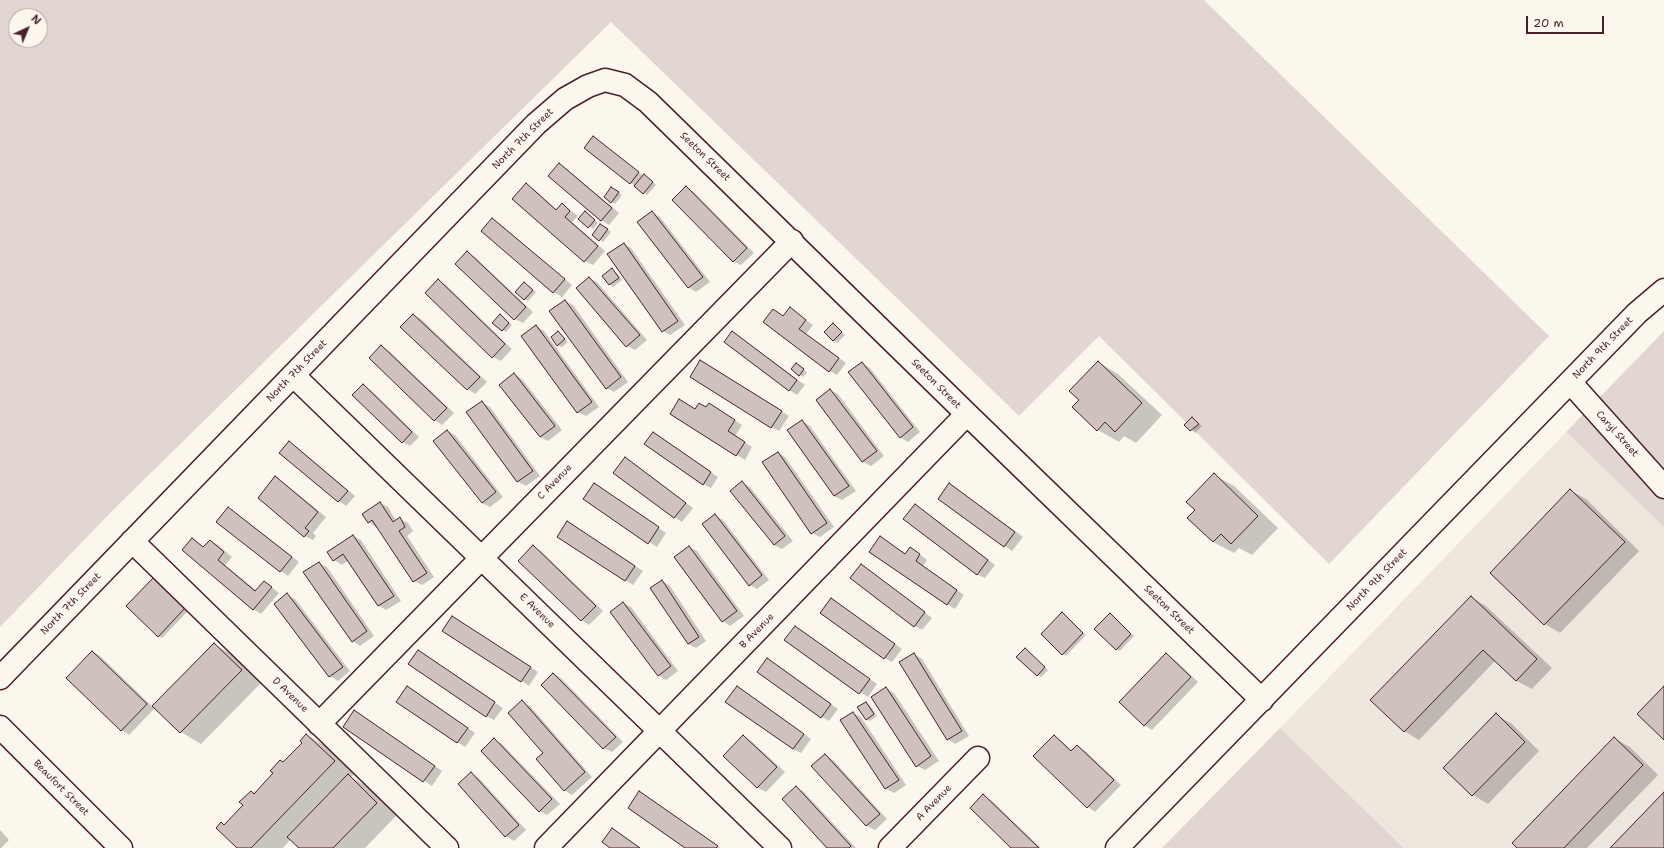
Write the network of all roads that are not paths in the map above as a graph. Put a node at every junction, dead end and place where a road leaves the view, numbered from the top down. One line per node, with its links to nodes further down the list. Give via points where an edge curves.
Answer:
1 (605, 80): 2 (street, Seeton Street, via 625,85 648,102); 4 (street, North 7th Street, via 565,99 536,124)
2 (792, 241): 6 (street, Seeton Street); 9 (street, C Avenue)
3 (1664, 290): 5 (street, North 9th Street, via 1637,313)
4 (293, 375): 8 (street, North 7th Street); 9 (street, E Avenue)
5 (1570, 382): 7 (street, Caryl Street); 11 (street, North 9th Street)
6 (967, 414): 11 (street, Seeton Street); 14 (street, B Avenue)
7 (1664, 487)
8 (132, 541): 10 (street, North 7th Street); 12 (street, D Avenue)
9 (482, 558): 12 (street, C Avenue); 14 (street, E Avenue)
10 (0, 678)
11 (1262, 700): 21 (street, North 9th Street)
12 (320, 724): 17 (street, D Avenue)
13 (0, 727): 16 (street, Beaufort Street)
14 (660, 731): 18 (street, B Avenue); 19 (street, E Avenue)
15 (978, 758): 20 (street, A Avenue)
16 (121, 848)
17 (447, 848)
18 (546, 848)
19 (780, 848)
20 (890, 848)
21 (1117, 848)

